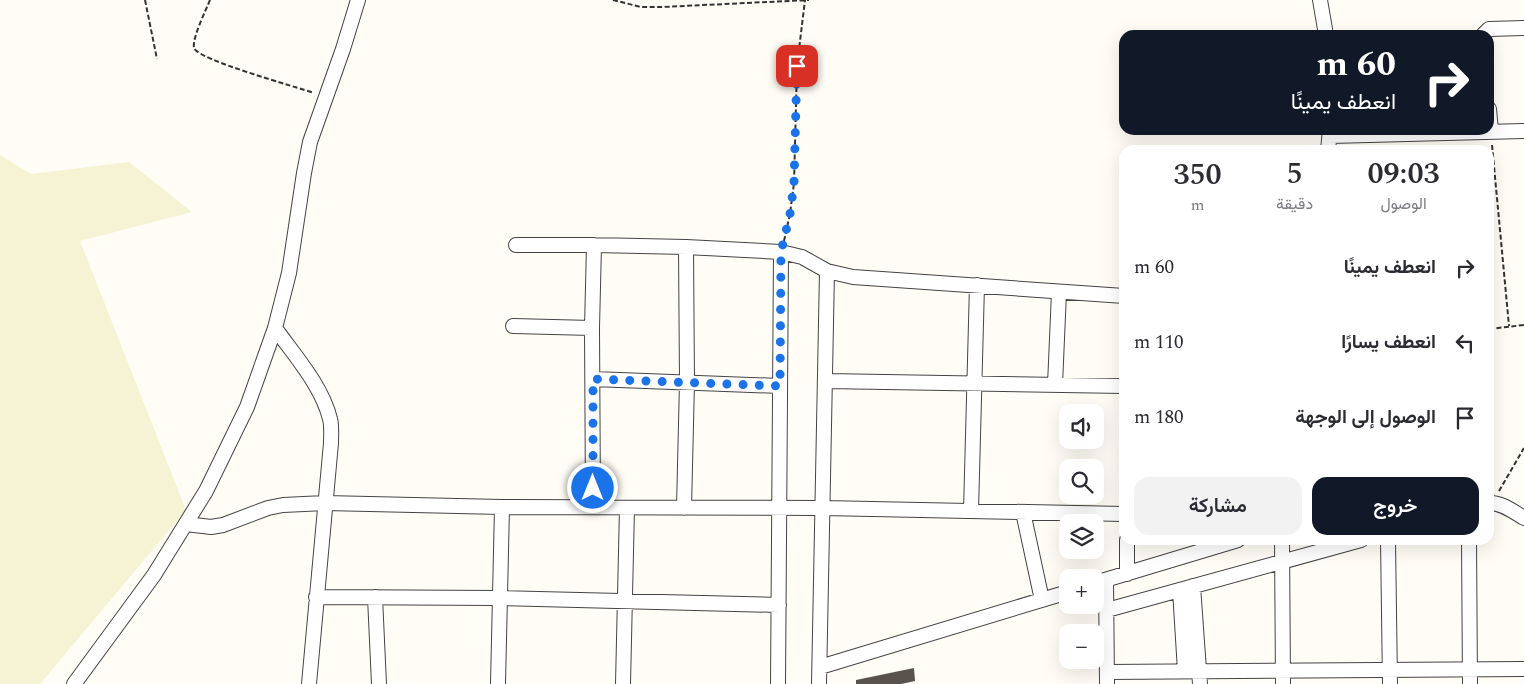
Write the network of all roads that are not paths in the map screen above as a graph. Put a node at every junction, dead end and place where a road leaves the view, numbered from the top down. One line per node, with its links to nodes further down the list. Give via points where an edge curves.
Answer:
1 (358, 0): 19 (street, via 310,142 289,273)
2 (1320, 0): 4 (street)
3 (1524, 28): 5 (street)
4 (1325, 30)
5 (1489, 30)
6 (1524, 131): 7 (street)
7 (1494, 132)
8 (1422, 135): 9 (street)
9 (1329, 139)
10 (516, 245): 11 (street)
11 (594, 245): 12 (street); 20 (street)
12 (686, 247): 13 (street); 23 (street)
13 (781, 252): 14 (street, via 802,257); 26 (street)
14 (827, 271): 15 (street, via 852,277); 22 (street)
15 (977, 285): 16 (street); 24 (street)
16 (1059, 292): 17 (street); 25 (street)
17 (1119, 296)
18 (513, 326): 20 (street)
19 (275, 328): 28 (street, via 309,375 331,420); 40 (street, via 247,407)
20 (592, 328): 21 (street)
21 (593, 379): 23 (street); 30 (street)
22 (826, 381): 24 (street); 34 (street)
23 (687, 382): 26 (street); 33 (street)
24 (975, 383): 25 (street); 36 (street)
25 (1055, 385): 27 (street)
26 (780, 386): 35 (street)
27 (1119, 386)
28 (325, 504): 31 (street); 40 (street, via 268,508 211,527); 52 (street)
29 (1494, 504): 39 (street)
30 (593, 506): 31 (street); 32 (street)
31 (502, 507): 54 (street)
32 (627, 508): 33 (street); 56 (street)
33 (684, 508): 35 (street)
34 (822, 508): 35 (street); 36 (street); 60 (street)
35 (780, 509): 58 (street)
36 (971, 511): 37 (street)
37 (1023, 512): 38 (street); 57 (street)
38 (1119, 514)
39 (1524, 518)
40 (186, 524): 68 (street, via 154,576)
41 (1127, 545): 48 (street)
42 (1222, 545): 48 (street)
43 (1282, 545): 47 (street)
44 (1343, 545): 47 (street)
45 (1388, 545): 65 (street)
46 (1469, 545): 62 (street)
47 (1282, 562): 50 (street); 64 (street)
48 (1127, 574): 49 (street)
49 (1104, 581)
50 (1187, 588): 59 (street); 63 (street); 67 (street)
51 (1059, 595): 57 (street)
52 (316, 597): 53 (street); 69 (street)
53 (375, 597): 54 (street); 70 (street)
54 (499, 598): 56 (street); 71 (street)
55 (1104, 598): 59 (street)
56 (626, 600): 58 (street); 72 (street)
57 (1042, 600): 60 (street)
58 (779, 605): 73 (street)
59 (1107, 610): 66 (street)
60 (820, 667): 74 (street)
61 (1524, 669): 62 (street)
62 (1470, 670): 65 (street); 75 (street)
63 (1183, 676): 66 (street); 67 (street)
64 (1283, 677): 65 (street); 67 (street)
65 (1390, 677)
66 (1107, 678)
67 (1200, 678)
68 (74, 684)
69 (309, 684)
70 (380, 684)
71 (498, 684)
72 (623, 684)
73 (778, 684)
74 (819, 684)
75 (1470, 684)

